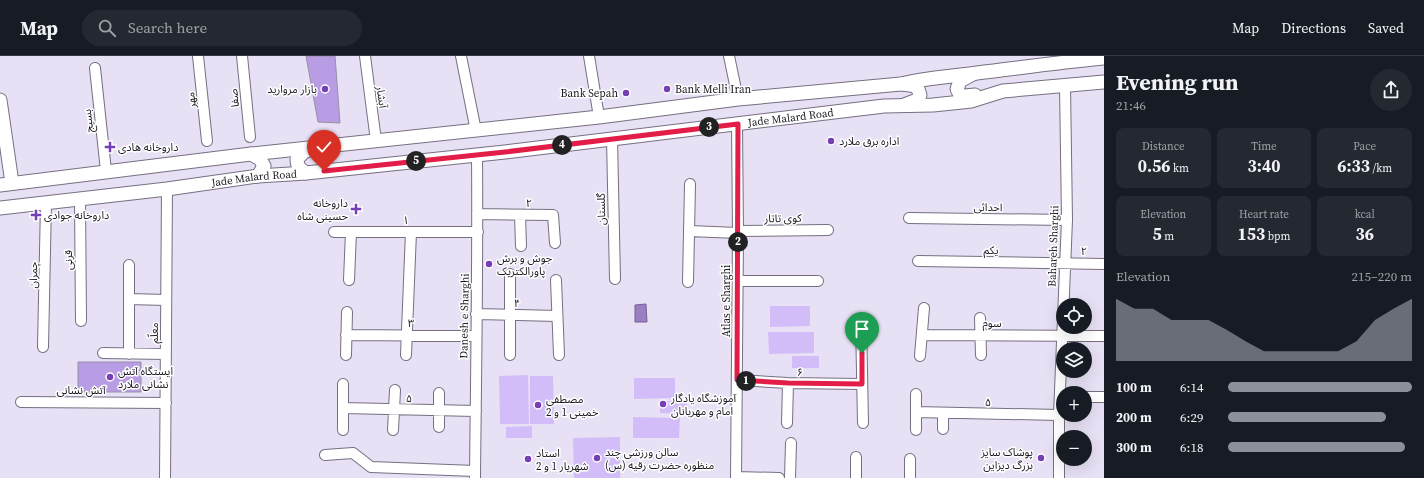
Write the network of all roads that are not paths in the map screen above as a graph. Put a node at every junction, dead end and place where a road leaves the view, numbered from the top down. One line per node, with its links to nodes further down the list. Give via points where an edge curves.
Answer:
1 (198, 56): 23 (street, مهر)
2 (242, 56): 21 (street, صفا)
3 (364, 56): 24 (street, آبشار)
4 (461, 56): 20 (street)
5 (589, 56): 18 (street)
6 (729, 56): 15 (street)
7 (1104, 58): 8 (main road, Jade Malard Road)
8 (1058, 59): 10 (main road, Jade Malard Road)
9 (95, 68): 28 (street, بسیج)
10 (975, 74): 12 (main road, Jade Malard Road, via 937,76); 14 (main road, via 960,81 957,88 960,95)
11 (1104, 82): 13 (main road, Jade Malard Road)
12 (901, 84): 15 (main road, Jade Malard Road); 17 (main road, via 917,86 920,95 918,100)
13 (1065, 86): 14 (main road, Jade Malard Road, via 1003,90); 40 (street, Bahareh Sharghi)
14 (987, 95): 17 (main road, Jade Malard Road, via 971,101)
15 (738, 99): 18 (main road, Jade Malard Road)
16 (0, 100): 31 (main road)
17 (901, 106): 19 (main road, Jade Malard Road)
18 (599, 117): 20 (main road, Jade Malard Road)
19 (738, 124): 22 (main road, Jade Malard Road); 47 (street, Atlas e Sharghi)
20 (476, 131): 24 (main road, Jade Malard Road)
21 (250, 137)
22 (612, 139): 27 (main road, Jade Malard Road); 55 (street, گلستان)
23 (207, 142)
24 (376, 142): 25 (main road, Jade Malard Road)
25 (312, 148): 26 (main road, Jade Malard Road); 29 (main road, via 297,159 300,170)
26 (251, 154): 28 (main road, Jade Malard Road); 30 (main road, via 260,159 264,166)
27 (477, 155): 29 (main road, Jade Malard Road); 37 (street, Danesh e Sharghi)
28 (106, 171): 31 (main road, Jade Malard Road)
29 (306, 173): 30 (main road, Jade Malard Road)
30 (258, 176): 33 (main road, Jade Malard Road)
31 (6, 184)
32 (690, 184): 41 (street)
33 (167, 189): 34 (main road, Jade Malard Road); 62 (street, معلّم)
34 (80, 199): 35 (main road, Jade Malard Road); 69 (street, قرنی)
35 (46, 203): 36 (main road, Jade Malard Road); 78 (street, چمران)
36 (0, 208)
37 (478, 214): 38 (street, ۲); 46 (street, Danesh e Sharghi)
38 (520, 214): 48 (street, ۲, via 553,215); 49 (street)
39 (909, 218): 40 (street, احداثی)
40 (1067, 220): 51 (street, Bahareh Sharghi)
41 (689, 230): 47 (street, کوی تاتار); 60 (street)
42 (828, 230): 47 (street, کوی تاتار)
43 (334, 232): 44 (street, ۱)
44 (351, 232): 45 (street, ۱); 56 (street)
45 (411, 232): 46 (street, ۱); 72 (street)
46 (478, 232): 65 (street, Danesh e Sharghi)
47 (738, 232): 58 (street, Atlas e Sharghi)
48 (555, 243)
49 (521, 246)
50 (918, 261): 51 (street, یکم)
51 (1064, 263): 52 (street, ۲); 75 (street, Bahareh Sharghi)
52 (1104, 264)
53 (129, 265): 61 (street)
54 (510, 274): 66 (street)
55 (615, 279)
56 (349, 280)
57 (556, 280): 67 (street)
58 (738, 281): 59 (street); 88 (street, Atlas e Sharghi)
59 (818, 281)
60 (688, 282)
61 (129, 299): 62 (street); 80 (street)
62 (166, 300): 81 (street, معلّم)
63 (924, 308): 73 (street)
64 (347, 312): 71 (street)
65 (476, 314): 66 (street, ۴); 76 (street, Danesh e Sharghi)
66 (511, 315): 67 (street, ۴); 84 (street)
67 (558, 316): 85 (street)
68 (980, 318): 74 (street)
69 (81, 321)
70 (861, 321): 91 (street)
71 (346, 335): 72 (street, ۳); 82 (street)
72 (406, 335): 76 (street, ۳); 83 (street)
73 (922, 335): 74 (street, سوم); 87 (street)
74 (980, 335): 75 (street, سوم); 86 (street)
75 (1062, 335): 77 (street); 92 (street, Bahareh Sharghi)
76 (476, 336): 103 (street, Danesh e Sharghi)
77 (1104, 336)
78 (44, 347)
79 (103, 353): 80 (street)
80 (129, 354): 81 (street)
81 (166, 354): 99 (street, معلّم)
82 (346, 355)
83 (406, 355)
84 (510, 355)
85 (559, 355)
86 (981, 355)
87 (920, 356)
88 (737, 380): 89 (street, ۶); 121 (street, Atlas e Sharghi)
89 (788, 383): 91 (street, ۶); 108 (street)
90 (343, 384): 100 (street)
91 (862, 384): 109 (street)
92 (1062, 386)
93 (395, 390): 101 (street)
94 (439, 393): 102 (street)
95 (916, 394): 104 (street)
96 (1092, 397): 97 (street)
97 (1104, 397)
98 (21, 402): 99 (street, آتش نشانی)
99 (166, 403): 120 (street, معلّم)
100 (343, 408): 101 (street, ۵); 111 (street)
101 (394, 409): 102 (street, ۵); 112 (street)
102 (439, 410): 103 (street, ۵); 110 (street)
103 (476, 411): 119 (street, Danesh e Sharghi)
104 (916, 412): 105 (street, ۵); 113 (street)
105 (943, 413): 106 (street, ۵); 114 (street)
106 (1056, 415)
107 (1059, 422): 126 (street, Bahareh Sharghi)
108 (787, 423)
109 (863, 423)
110 (439, 427)
111 (343, 430)
112 (393, 430)
113 (916, 430)
114 (943, 430)
115 (791, 444): 123 (street)
116 (325, 455): 119 (street, via 353,453 371,467)
117 (856, 457): 124 (street)
118 (910, 459): 125 (street)
119 (475, 475)
120 (165, 478)
121 (736, 478): 122 (street)
122 (779, 478)
123 (790, 478)
124 (856, 478)
125 (910, 478)
126 (1059, 478)

